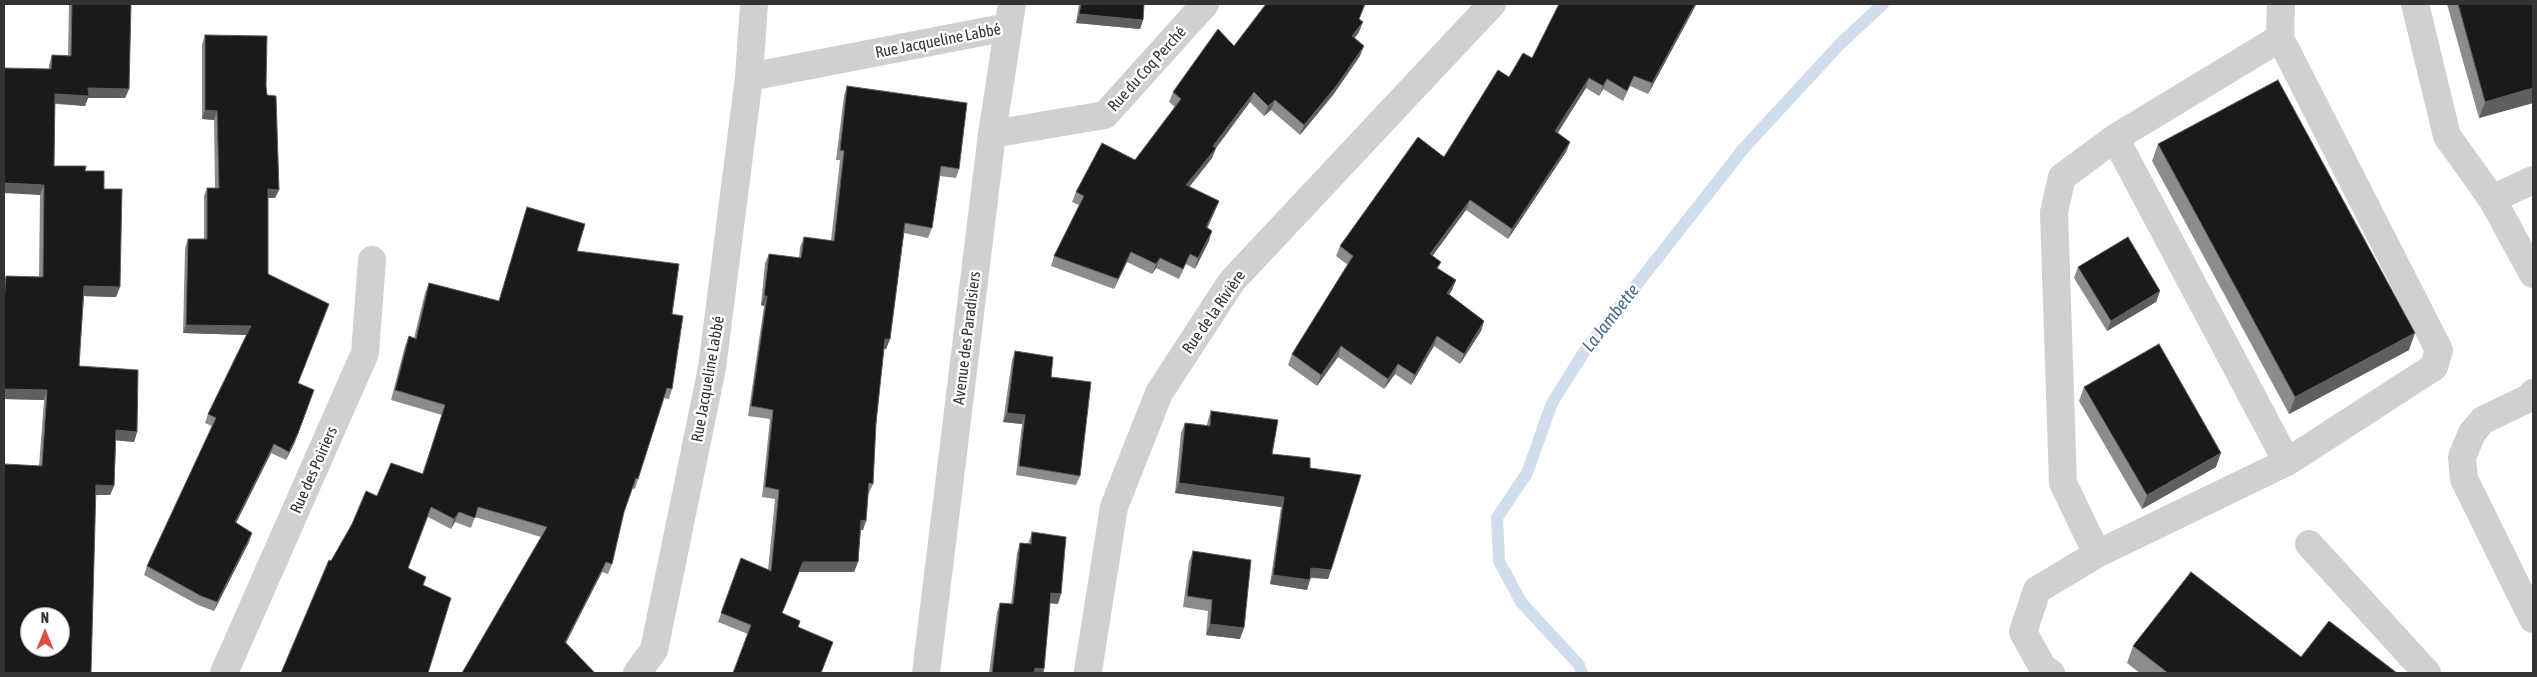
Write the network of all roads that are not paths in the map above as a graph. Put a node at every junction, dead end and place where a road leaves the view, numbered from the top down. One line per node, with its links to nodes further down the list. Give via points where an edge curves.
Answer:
1 (754, 4): 8 (street, Rue Jacqueline Labbé)
2 (1205, 4): 9 (street, Rue du Coq Perché, via 1106,115)
3 (1492, 4): 20 (street, Rue de la Rivière, via 1232,281 1159,393 1114,507)
4 (2281, 4): 7 (street)
5 (2415, 4): 12 (street, via 2447,136)
6 (1010, 16): 8 (street, Rue Jacqueline Labbé); 9 (street, Avenue des Paradisiers)
7 (2280, 38): 10 (street); 16 (street, via 2439,350 2434,367)
8 (749, 77): 22 (street, Rue Jacqueline Labbé, via 712,368 654,650)
9 (992, 134): 23 (street, Avenue des Paradisiers)
10 (2115, 138): 16 (street); 18 (street, via 2062,177 2054,212 2063,483)
11 (2533, 180): 12 (street)
12 (2492, 199): 14 (street)
13 (372, 260): 21 (street, Rue des Poiriers, via 365,353)
14 (2533, 274)
15 (2532, 397): 19 (street, via 2483,420 2472,433 2462,458 2464,479)
16 (2287, 462): 18 (street)
17 (2309, 544): 25 (street)
18 (2097, 554): 24 (street, via 2038,590 2023,632 2043,668)
19 (2533, 619)
20 (1088, 671)
21 (224, 673)
22 (637, 673)
23 (926, 673)
24 (2050, 673)
25 (2427, 673)

